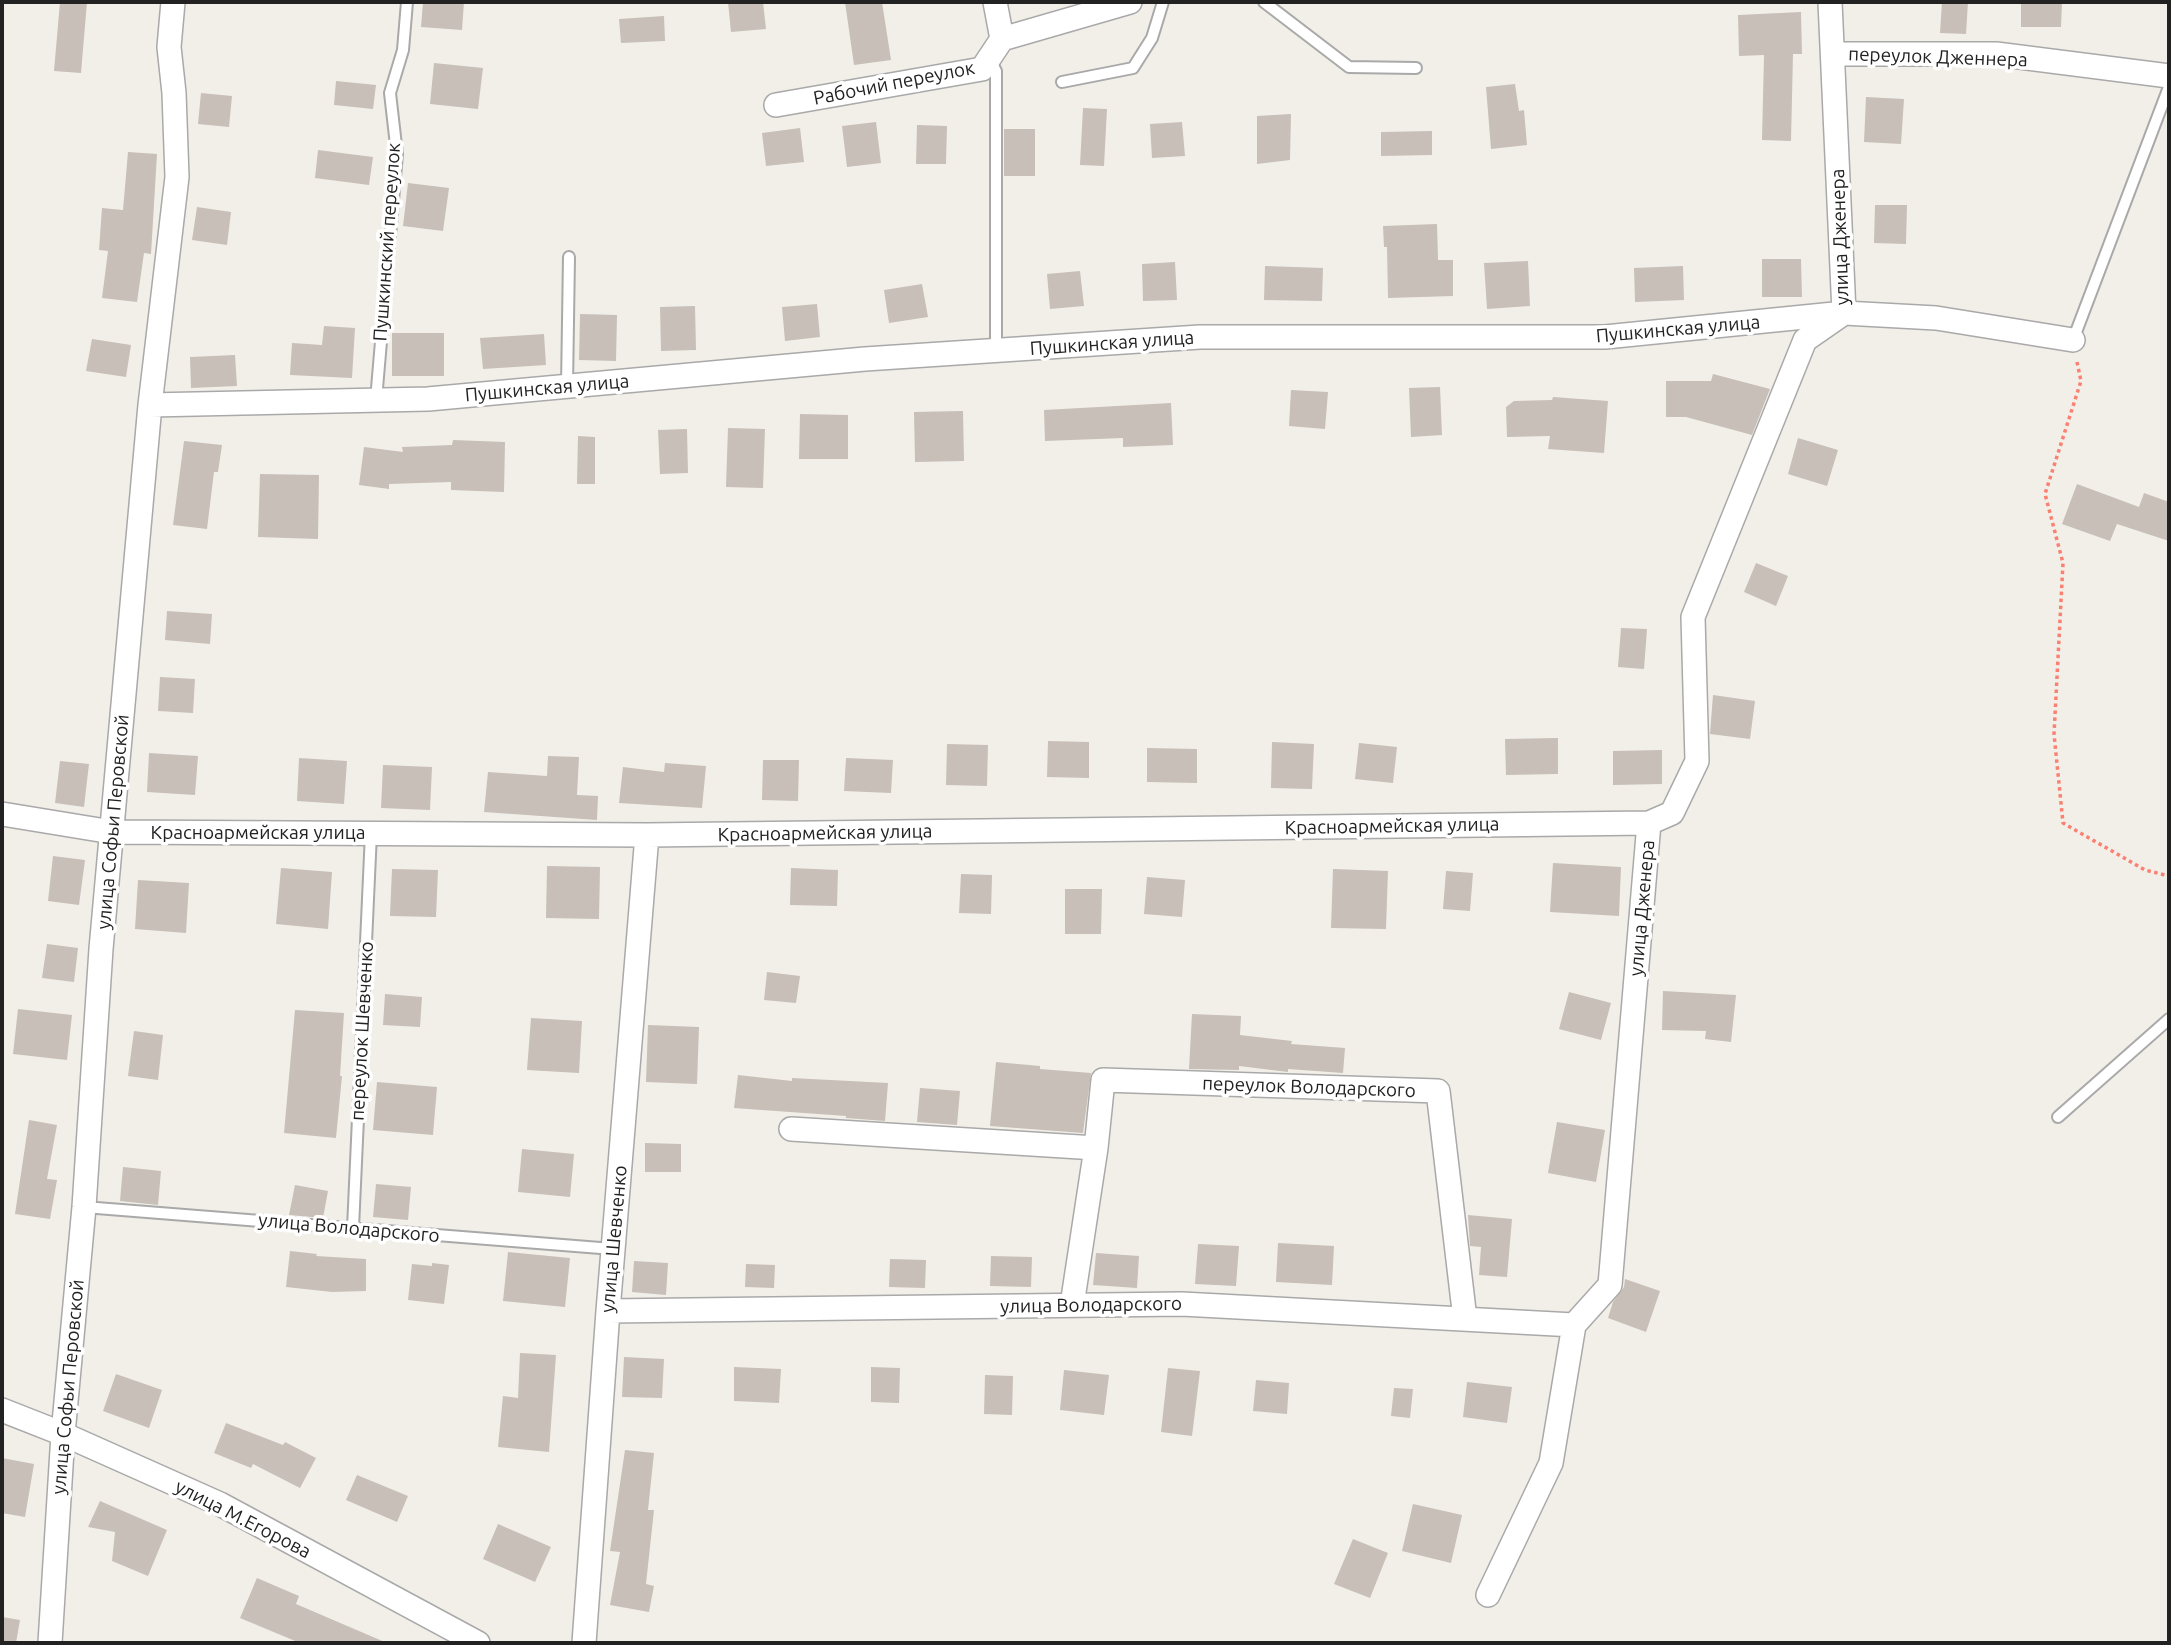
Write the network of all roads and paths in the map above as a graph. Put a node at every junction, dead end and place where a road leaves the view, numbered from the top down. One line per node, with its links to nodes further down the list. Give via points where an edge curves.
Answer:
1 (173, 2): 22 (street, улица Софьи Перовской, via 169,47 177,177)
2 (407, 2): 21 (lane, Пушкинский переулок, via 403,50 390,93 397,154)
3 (995, 2): 8 (street)
4 (1130, 2): 8 (street)
5 (1163, 2): 13 (lane, via 1152,38 1133,68)
6 (1264, 2): 11 (lane, via 1349,67)
7 (1830, 2): 9 (street, улица Дженера)
8 (1002, 38): 10 (street, Рабочий переулок)
9 (1833, 54): 12 (street, переулок Дженнера, via 1996,54); 17 (street, улица Дженера)
10 (989, 58): 15 (street, Рабочий переулок, via 982,69); 19 (lane, via 996,71)
11 (1416, 68)
12 (2169, 76)
13 (1062, 82)
14 (2169, 87): 18 (lane)
15 (776, 105)
16 (569, 257): 20 (lane)
17 (1844, 313): 18 (street, Пушкинская улица, via 1936,318); 19 (street, Пушкинская улица, via 1605,337 1200,337); 24 (street, улица Дженера, via 1805,340 1693,617 1697,761 1672,813)
18 (2073, 340): 28 (path, via 2081,381 2045,494 2063,563 2054,734 2063,823 2145,870)
19 (996, 351): 20 (street, Пушкинская улица)
20 (567, 386): 21 (street, Пушкинская улица)
21 (376, 400): 22 (street, Пушкинская улица)
22 (150, 405): 25 (street, улица Софьи Перовской)
23 (2, 814): 25 (street, Красноармейская улица)
24 (1650, 823): 27 (street, Красноармейская улица); 39 (street, улица Дженера, via 1610,1285)
25 (112, 832): 26 (street, Красноармейская улица); 33 (street, улица Софьи Перовской)
26 (371, 833): 27 (street, Красноармейская улица); 34 (lane, переулок Шевченко)
27 (647, 835): 35 (street, улица Шевченко)
28 (2169, 876)
29 (2169, 1019): 30 (lane)
30 (2058, 1117)
31 (790, 1129): 32 (street)
32 (1096, 1148): 36 (street, переулок Володарского); 38 (street, переулок Володарского, via 1103,1080 1438,1091)
33 (84, 1206): 34 (lane, улица Володарского); 41 (street, улица Софьи Перовской)
34 (353, 1228): 35 (lane, улица Володарского)
35 (613, 1249): 37 (street, улица Шевченко)
36 (1072, 1305): 37 (street, улица Володарского); 38 (street, улица Володарского, via 1182,1304)
37 (608, 1311): 45 (street, улица Шевченко)
38 (1465, 1319): 39 (street, улица Володарского)
39 (1574, 1325): 42 (street, via 1551,1463)
40 (2, 1410): 41 (street, улица М.Егорова)
41 (63, 1434): 43 (street, улица Софьи Перовской); 44 (street, улица М.Егорова, via 220,1504)
42 (1488, 1595)
43 (50, 1643)
44 (478, 1643)
45 (584, 1643)

